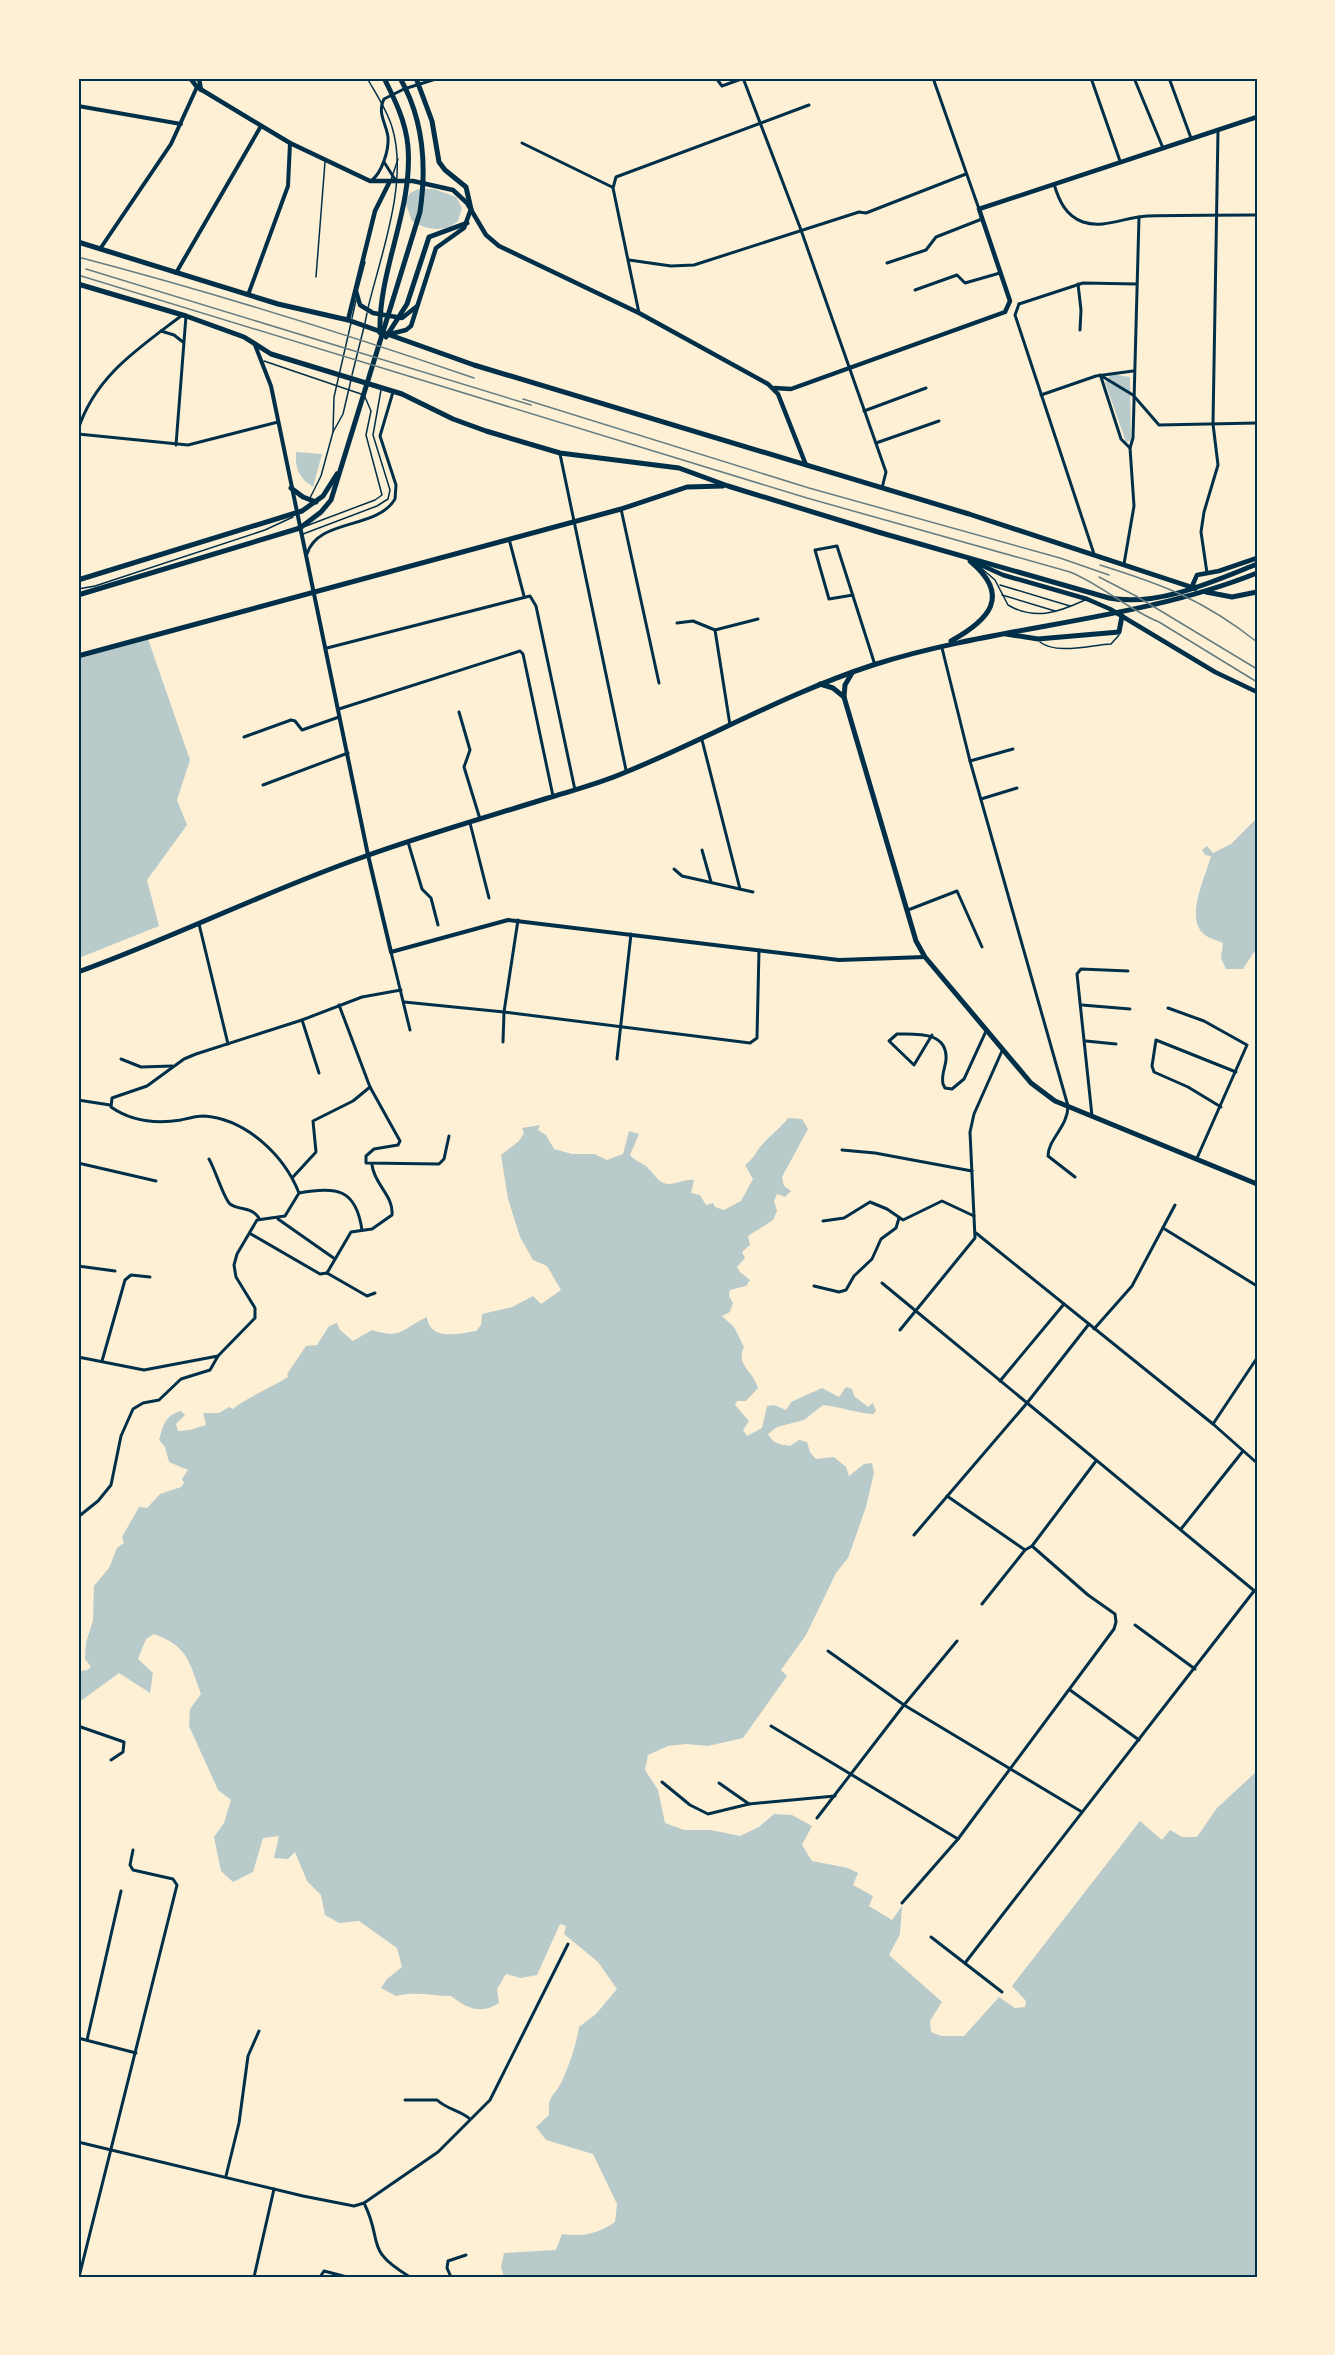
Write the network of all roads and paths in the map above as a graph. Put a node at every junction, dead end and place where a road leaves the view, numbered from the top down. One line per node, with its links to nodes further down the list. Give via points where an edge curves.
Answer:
1 (190, 78): 14 (main road)
2 (199, 78): 14 (main road)
3 (367, 78): 26 (lane, via 392,125)
4 (384, 78): 32 (main road, via 403,123)
5 (400, 78): 71 (main road, via 420,126 424,184 420,212)
6 (416, 78): 37 (main road, via 432,121 438,155 445,170 466,187)
7 (439, 78): 27 (street, via 384,99 381,112 388,139)
8 (716, 78): 9 (street, via 720,86)
9 (743, 78): 18 (street)
10 (933, 78): 30 (street)
11 (1091, 78): 29 (street)
12 (1134, 78): 25 (street)
13 (1170, 78): 22 (street)
14 (199, 89): 19 (street); 20 (main road)
15 (809, 105): 18 (street)
16 (78, 106): 19 (street)
17 (1257, 117): 21 (main road)
18 (760, 122): 36 (street, via 620,175); 44 (street)
19 (181, 124): 46 (street)
20 (261, 126): 23 (main road); 49 (street)
21 (1218, 131): 22 (main road); 39 (street)
22 (1192, 139): 25 (main road)
23 (290, 142): 28 (main road); 57 (street, via 288,186)
24 (522, 143): 36 (street)
25 (1163, 148): 29 (main road)
26 (398, 159): 88 (lane, via 392,204 342,418); 88 (lane, via 376,216 356,298 334,397)
27 (383, 160): 31 (street, via 378,174); 33 (street)
28 (325, 161): 31 (main road); 51 (lane)
29 (1120, 162): 35 (main road)
30 (966, 174): 38 (street); 44 (street, via 866,213)
31 (370, 181): 34 (main road)
32 (406, 181): 33 (main road); 37 (main road, via 453,190); 71 (main road, via 380,298)
33 (397, 182): 34 (main road)
34 (389, 183): 55 (main road, via 375,211)
35 (1054, 184): 38 (main road); 41 (street, via 1064,208 1081,222 1104,224)
36 (613, 188): 47 (street)
37 (471, 209): 43 (main road); 62 (main road, via 481,230 500,246)
38 (979, 209): 42 (main road)
39 (1216, 215): 40 (street); 41 (street); 86 (street)
40 (1257, 215)
41 (1139, 217): 54 (street)
42 (982, 219): 48 (street, via 934,238 926,250); 50 (main road)
43 (467, 223): 60 (main road, via 436,249); 71 (main road, via 432,234 426,241 406,304)
44 (801, 230): 47 (street, via 694,265); 73 (street)
45 (78, 242): 46 (main road)
46 (100, 249): 49 (main road)
47 (629, 260): 62 (street)
48 (887, 263)
49 (176, 273): 57 (main road)
50 (1000, 273): 56 (street, via 965,283 957,275); 58 (main road)
51 (316, 277)
52 (78, 284): 63 (main road)
53 (1078, 284): 54 (street); 59 (street); 66 (street)
54 (1137, 285): 74 (street)
55 (356, 288): 60 (main road, via 360,305 373,313 402,318); 65 (main road)
56 (915, 290)
57 (248, 295): 65 (main road)
58 (1009, 299): 59 (street); 61 (main road, via 1010,306)
59 (1019, 304): 64 (street)
60 (417, 306): 68 (main road, via 409,328)
61 (1005, 312): 64 (street); 73 (main road)
62 (639, 313): 76 (main road)
63 (184, 315): 67 (street); 69 (street); 70 (main road)
64 (1015, 315): 80 (street)
65 (348, 320): 68 (main road)
66 (1080, 330)
67 (161, 332): 69 (street); 87 (street, via 110,374 95,393)
68 (389, 334): 93 (main road, via 474,365)
69 (183, 342): 90 (street)
70 (254, 342): 72 (street); 78 (main road, via 271,354)
71 (380, 345): 94 (main road)
72 (261, 360): 84 (street); 103 (lane, via 356,392 365,397 370,408 366,435 383,490 381,496)
73 (850, 369): 76 (main road, via 791,389); 82 (street)
74 (1133, 371): 75 (street); 81 (street)
75 (1100, 375): 80 (street); 81 (street); 91 (street, via 1122,439)
76 (772, 387): 93 (main road)
77 (926, 388): 82 (street)
78 (381, 389): 79 (main road); 103 (lane, via 373,435 390,490 388,499)
79 (393, 392): 92 (main road, via 461,422); 109 (street, via 380,436 396,485 395,499 385,510 317,538)
80 (1041, 394): 106 (street)
81 (1133, 395): 86 (street, via 1159,425); 91 (street)
82 (864, 411): 89 (street)
83 (939, 421): 89 (street)
84 (278, 422): 90 (street, via 206,442); 96 (street)
85 (1257, 423): 86 (street)
86 (1213, 424): 112 (street, via 1218,465 1201,532)
87 (78, 432): 90 (street)
88 (333, 432): 116 (lane, via 316,487 291,518 265,530)
89 (876, 444): 97 (street, via 885,472)
90 (176, 445)
91 (1130, 448): 111 (street, via 1134,506)
92 (560, 453): 95 (main road, via 667,466); 102 (street)
93 (806, 465): 97 (main road)
94 (340, 468): 98 (main road); 103 (main road, via 328,503)
95 (728, 486): 99 (main road, via 687,487); 107 (main road)
96 (291, 488): 98 (main road); 100 (street)
97 (882, 488): 106 (main road)
98 (316, 502): 100 (main road)
99 (621, 509): 102 (main road); 139 (street)
100 (297, 513): 101 (main road); 103 (street)
101 (271, 522): 104 (main road, via 277,525); 114 (main road)
102 (574, 522): 105 (main road); 152 (street)
103 (300, 531): 104 (main road); 109 (street)
104 (277, 535): 122 (main road)
105 (509, 538): 118 (main road); 123 (street)
106 (1094, 554): 111 (main road)
107 (967, 558): 110 (main road, via 1131,601 1198,587); 115 (lane); 124 (main road, via 1003,575); 134 (main road, via 987,579 992,596 989,610 981,622)
108 (1257, 558): 112 (main road)
109 (306, 559): 118 (street)
110 (1257, 564)
111 (1124, 565): 117 (main road)
112 (1207, 573): 117 (main road, via 1195,576)
113 (1257, 573): 132 (main road, via 1191,596)
114 (78, 580)
115 (999, 585): 120 (lane); 125 (lane)
116 (79, 588)
117 (1195, 589): 119 (main road, via 1232,597)
118 (314, 590): 135 (street); 136 (main road)
119 (1257, 592)
120 (1001, 594): 126 (lane); 126 (lane, via 1009,606 1026,612 1039,615)
121 (854, 595): 121 (street, via 829,599 815,550 837,545); 137 (street)
122 (78, 596)
123 (524, 596): 135 (street); 155 (street, via 533,598 536,606)
124 (1087, 599): 125 (lane); 127 (main road)
125 (1071, 607): 126 (lane)
126 (1057, 611)
127 (1122, 616): 131 (main road); 141 (main road, via 1215,672)
128 (758, 618): 130 (street)
129 (677, 623): 130 (street, via 693,621)
130 (715, 630): 146 (street)
131 (1119, 632): 133 (main road); 133 (lane, via 1111,644 1051,647)
132 (1005, 633): 133 (main road); 134 (main road)
133 (1038, 639)
134 (941, 646): 137 (main road); 151 (street)
135 (327, 648): 143 (street)
136 (78, 656)
137 (875, 665): 138 (main road)
138 (853, 672): 140 (main road); 142 (main road, via 845,685)
139 (659, 683)
140 (819, 684): 142 (main road); 146 (main road)
141 (1257, 692)
142 (844, 697): 168 (main road)
143 (339, 709): 145 (street); 156 (street, via 517,651 523,654)
144 (459, 712): 158 (street, via 470,750 465,767)
145 (340, 717): 147 (street, via 303,730 291,720); 150 (street)
146 (730, 725): 148 (main road)
147 (244, 737)
148 (701, 738): 152 (main road); 165 (street)
149 (1013, 749): 151 (street)
150 (348, 753): 153 (street); 162 (street)
151 (970, 761): 157 (street)
152 (627, 772): 155 (main road)
153 (263, 785)
154 (1017, 788): 157 (street)
155 (575, 790): 156 (main road)
156 (553, 796): 158 (main road)
157 (981, 799): 204 (street)
158 (480, 820): 159 (main road)
159 (470, 823): 160 (main road); 167 (street)
160 (408, 842): 162 (main road); 171 (street)
161 (702, 850): 164 (street)
162 (368, 855): 170 (main road, via 272,891); 175 (street)
163 (674, 869): 164 (street, via 682,876)
164 (711, 882): 165 (street)
165 (740, 889): 166 (street)
166 (753, 892)
167 (489, 898)
168 (906, 911): 173 (street, via 957,891); 176 (main road)
169 (518, 920): 172 (street); 175 (street); 185 (street)
170 (200, 924): 178 (main road); 193 (street)
171 (438, 925)
172 (631, 933): 174 (street); 187 (street)
173 (982, 947)
174 (759, 950): 176 (street, via 846,961); 187 (street, via 756,1041)
175 (391, 952): 179 (street)
176 (925, 957): 189 (main road)
177 (1128, 971): 182 (street, via 1081,969 1077,974)
178 (78, 972)
179 (402, 990): 180 (street); 181 (street, via 370,994)
180 (404, 1002): 185 (street); 188 (street)
181 (339, 1005): 186 (street); 201 (street)
182 (1082, 1005): 184 (street); 191 (street)
183 (1168, 1008): 199 (street, via 1204,1021 1247,1044)
184 (1130, 1010)
185 (504, 1011): 187 (street); 192 (street)
186 (302, 1020): 193 (street); 200 (street)
187 (621, 1027): 197 (street)
188 (410, 1030)
189 (986, 1030): 190 (street, via 961,1084 952,1089 945,1088 942,1080 944,1049); 195 (main road)
190 (932, 1035): 190 (street, via 914,1065 889,1041 897,1034)
191 (1086, 1041): 194 (street); 206 (street)
192 (503, 1042)
193 (228, 1044): 198 (street, via 190,1056)
194 (1116, 1044)
195 (1003, 1050): 204 (main road, via 1036,1089); 213 (street, via 972,1124)
196 (121, 1059): 198 (street, via 150,1068)
197 (617, 1059)
198 (174, 1066): 203 (street, via 147,1086 113,1096)
199 (1236, 1072): 205 (street); 205 (street, via 1156,1040 1154,1072)
200 (320, 1073)
201 (370, 1087): 212 (street, via 400,1142 368,1153 366,1162); 214 (street, via 353,1101 313,1121 316,1152)
202 (78, 1100): 203 (street)
203 (110, 1105): 214 (street, via 133,1119 173,1121 205,1116 246,1129)
204 (1068, 1106): 206 (main road); 215 (street, via 1065,1124 1048,1152 1051,1160)
205 (1221, 1107): 210 (street)
206 (1092, 1116): 210 (main road)
207 (449, 1136): 212 (street, via 444,1159 439,1164)
208 (842, 1150): 213 (street)
209 (209, 1159): 221 (street, via 226,1200 251,1209)
210 (1197, 1160): 217 (main road)
211 (78, 1163): 216 (street)
212 (372, 1165): 226 (street, via 392,1203 393,1213 377,1227)
213 (972, 1171): 220 (street)
214 (293, 1177): 218 (street)
215 (1075, 1177)
216 (156, 1181)
217 (1257, 1184)
218 (299, 1193): 222 (street, via 290,1211); 226 (street, via 345,1194 357,1204)
219 (1175, 1205): 225 (street)
220 (974, 1216): 223 (street, via 941,1201 906,1220); 227 (street)
221 (259, 1218): 222 (street); 228 (street)
222 (277, 1218): 229 (street)
223 (899, 1218): 224 (street, via 869,1202 844,1218); 235 (street, via 896,1228 881,1239 872,1259 854,1275 846,1290)
224 (823, 1221)
225 (1163, 1228): 236 (street); 241 (street, via 1132,1286)
226 (362, 1230): 229 (street, via 347,1235)
227 (976, 1233): 238 (street); 239 (street, via 970,1247)
228 (251, 1234): 232 (street, via 320,1274); 243 (street, via 237,1254 234,1271 253,1302 255,1318)
229 (335, 1259): 232 (street)
230 (78, 1266): 231 (street)
231 (115, 1271)
232 (327, 1273): 237 (street, via 367,1296)
233 (150, 1276): 246 (street, via 131,1275 125,1280)
234 (882, 1283): 239 (street)
235 (814, 1286)
236 (1257, 1287)
237 (375, 1293)
238 (1065, 1304): 240 (street); 247 (street)
239 (915, 1311): 242 (street); 247 (street)
240 (1089, 1324): 241 (street); 248 (street)
241 (1094, 1329): 249 (street)
242 (900, 1330)
243 (218, 1356): 246 (street, via 144,1370); 254 (street, via 210,1370 181,1378 159,1400 133,1409 121,1436 111,1485)
244 (78, 1357): 246 (street)
245 (1257, 1358): 249 (street)
246 (102, 1362)
247 (1000, 1381): 248 (street)
248 (1027, 1403): 251 (street); 253 (street)
249 (1213, 1424): 250 (street)
250 (1243, 1451): 252 (street); 255 (street)
251 (1096, 1461): 255 (street); 257 (street)
252 (1257, 1463)
253 (947, 1496): 256 (street); 258 (street)
254 (78, 1517)
255 (1181, 1529): 259 (street)
256 (914, 1535)
257 (1032, 1546): 258 (street); 265 (street, via 1116,1617 1114,1629)
258 (1025, 1550): 260 (street)
259 (1256, 1592): 264 (street)
260 (982, 1604)
261 (1135, 1625): 264 (street)
262 (957, 1641): 266 (street)
263 (828, 1651): 266 (street)
264 (1196, 1669): 269 (street)
265 (1070, 1690): 269 (street); 271 (street)
266 (904, 1705): 271 (street); 272 (street)
267 (78, 1726): 270 (street, via 124,1742 123,1752)
268 (771, 1726): 272 (street)
269 (1139, 1740): 277 (street)
270 (111, 1760)
271 (1011, 1769): 277 (street); 279 (street)
272 (852, 1773): 275 (street); 279 (street)
273 (662, 1782): 276 (street, via 708,1814)
274 (719, 1783): 276 (street)
275 (835, 1796): 276 (street); 278 (street)
276 (749, 1804)
277 (1082, 1812): 285 (street)
278 (817, 1818)
279 (958, 1839): 282 (street)
280 (134, 1850): 290 (street, via 130,1865 133,1870 172,1879 177,1885)
281 (121, 1891): 289 (street)
282 (902, 1903)
283 (931, 1937): 285 (street)
284 (568, 1944): 292 (street, via 495,2091)
285 (965, 1963): 286 (street)
286 (1002, 1992)
287 (259, 2031): 295 (street, via 248,2056 239,2122)
288 (78, 2038): 289 (street)
289 (87, 2040): 290 (street)
290 (136, 2053): 294 (street)
291 (405, 2100): 292 (street, via 437,2100 445,2107 460,2110)
292 (470, 2120): 297 (street, via 438,2152)
293 (78, 2142): 294 (street)
294 (112, 2149): 295 (street); 299 (street)
295 (226, 2176): 296 (street)
296 (274, 2189): 297 (street, via 354,2206); 300 (street)
297 (364, 2203): 303 (street, via 381,2255 387,2264)
298 (466, 2255): 304 (street, via 448,2261)
299 (79, 2277)
300 (254, 2277)
301 (320, 2277): 302 (street, via 322,2271)
302 (347, 2277)
303 (410, 2277)
304 (451, 2277)

